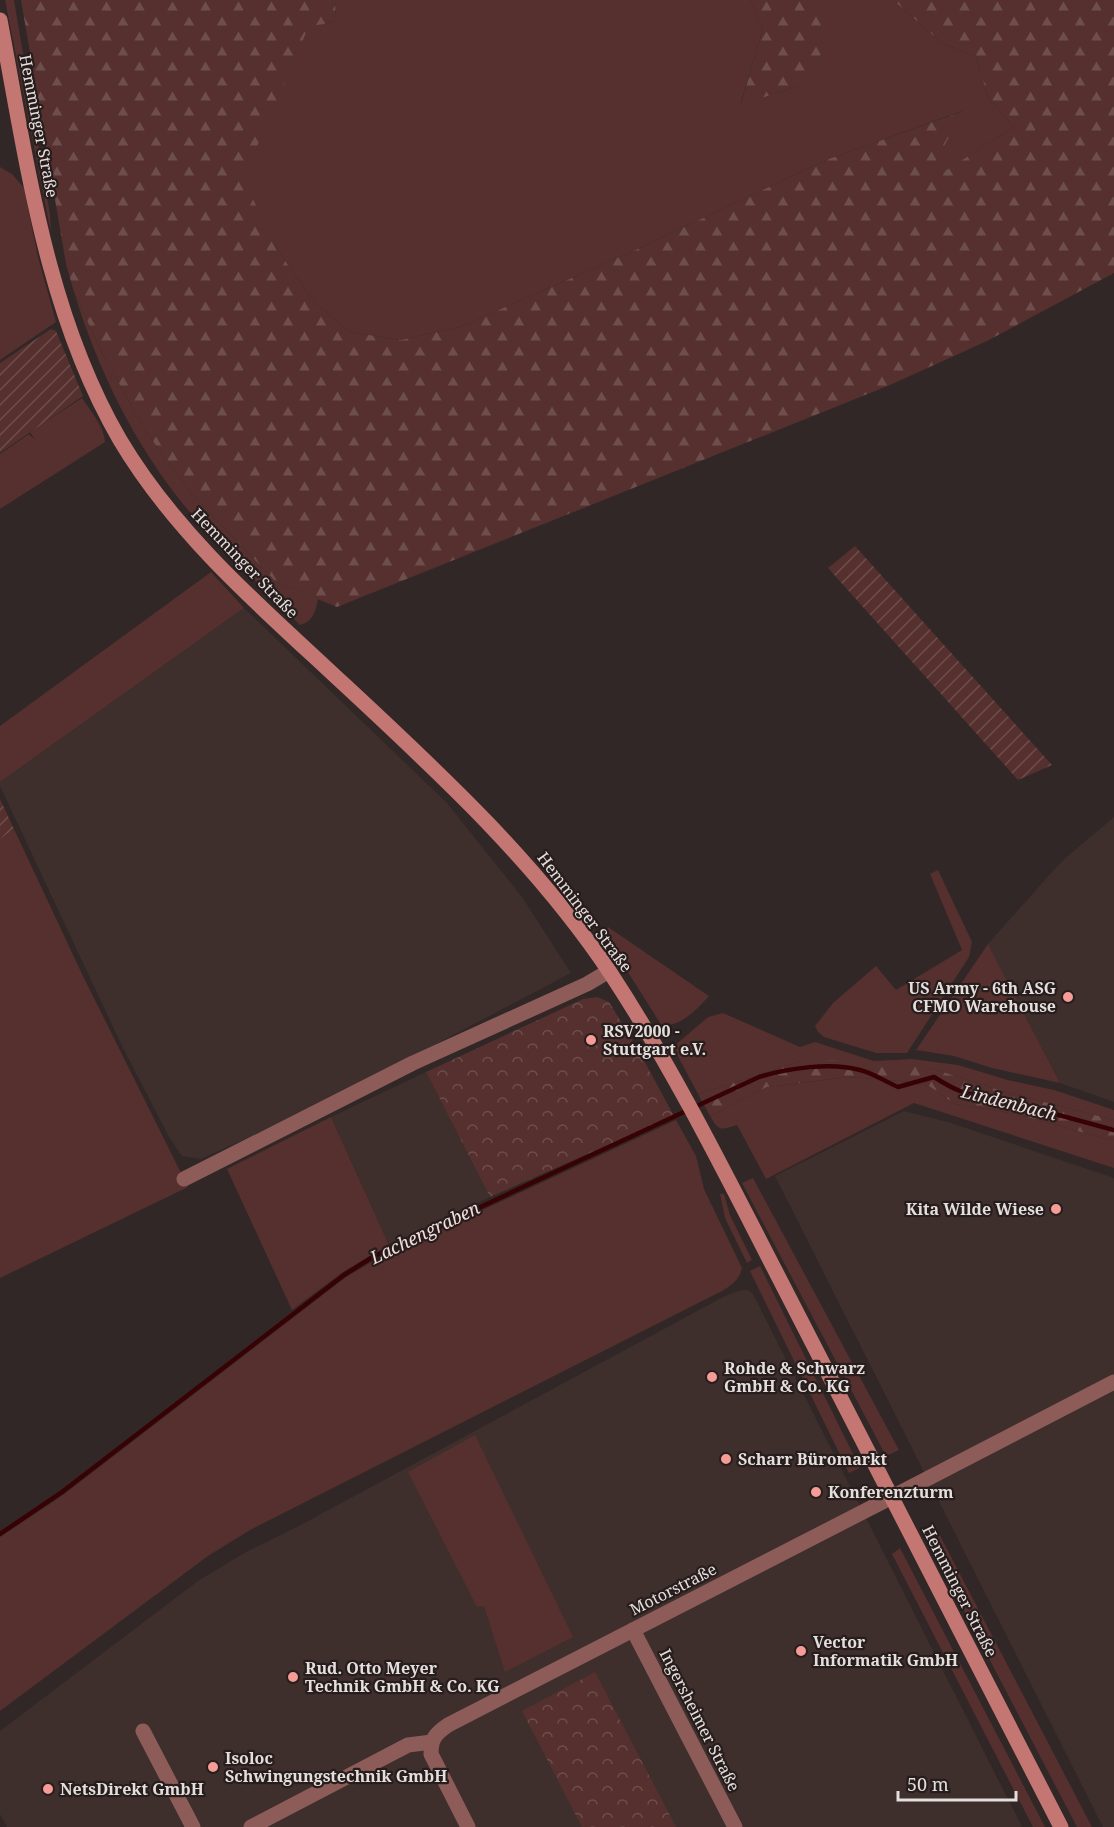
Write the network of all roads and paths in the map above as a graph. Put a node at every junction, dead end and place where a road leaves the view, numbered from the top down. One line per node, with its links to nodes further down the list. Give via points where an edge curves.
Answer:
1 (0, 20): 2 (main road, Hemminger Straße, via 43,240 62,309 121,441 193,538 431,765 526,862)
2 (609, 971): 3 (street); 5 (main road, Hemminger Straße, via 700,1127)
3 (184, 1179)
4 (1114, 1382): 5 (street, Motorstraße)
5 (892, 1497): 6 (street, Motorstraße); 13 (main road, Hemminger Straße)
6 (633, 1630): 8 (street, Motorstraße, via 448,1725 435,1734); 12 (street, Ingersheimer Straße)
7 (143, 1731): 9 (street)
8 (432, 1742): 10 (street, via 408,1745); 11 (street, via 431,1754)
9 (193, 1827)
10 (251, 1827)
11 (468, 1827)
12 (735, 1827)
13 (1061, 1827)

